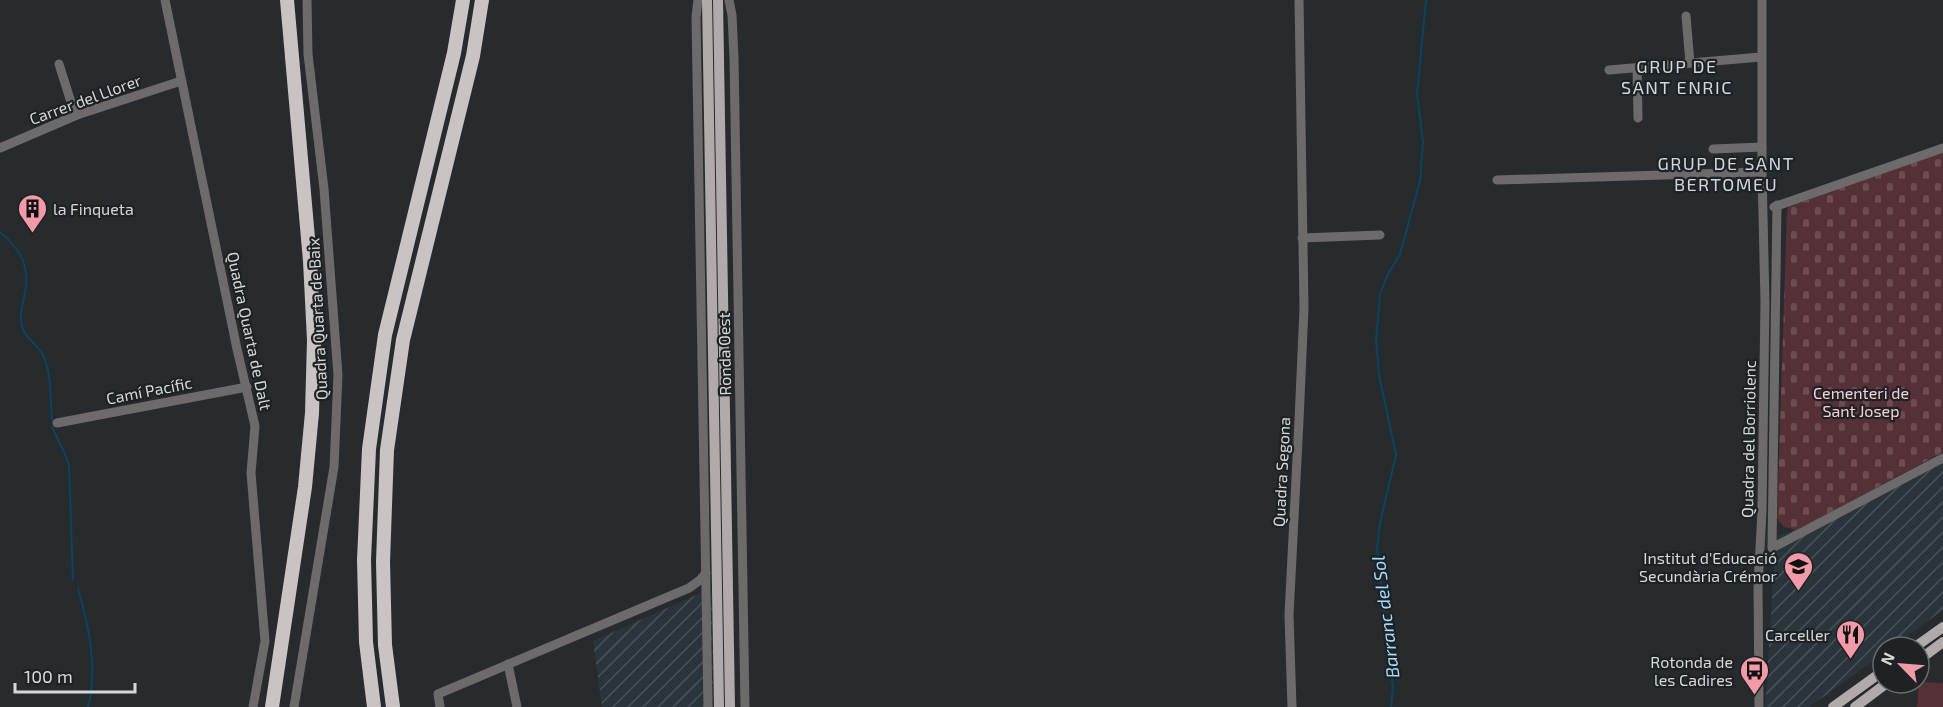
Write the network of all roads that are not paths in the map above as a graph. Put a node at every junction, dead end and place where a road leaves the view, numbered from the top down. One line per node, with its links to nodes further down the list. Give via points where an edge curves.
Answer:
1 (165, 0): 18 (street, Quadra Quarta de Dalt)
2 (287, 0): 41 (highway, via 314,340 305,487)
3 (307, 0): 42 (street, Quadra Quarta de Baix, via 308,54 324,189 338,375 334,467)
4 (463, 0): 43 (highway, via 454,53 385,335 369,449 364,560 366,642)
5 (482, 0): 44 (highway, via 473,56 404,340 387,450 383,562 385,645)
6 (698, 0): 34 (street, Ronda Oest)
7 (707, 0): 48 (main road, Ronda Oest)
8 (718, 0): 49 (main road, Ronda Oest)
9 (729, 0): 50 (street, Ronda Oest, via 734,58)
10 (1299, 0): 30 (street, Quadra Segona)
11 (1762, 0): 13 (street, Quadra del Borriolenc)
12 (1686, 16): 14 (street)
13 (1761, 57): 14 (street); 21 (street, Quadra del Borriolenc)
14 (1690, 63): 16 (street)
15 (59, 64): 19 (street)
16 (1638, 68): 17 (street); 20 (street)
17 (1609, 70)
18 (181, 81): 19 (street, Carrer del Llorer); 31 (street, Quadra Quarta de Dalt)
19 (75, 115): 22 (street, Carrer del Llorer)
20 (1638, 118)
21 (1762, 147): 24 (street); 25 (street, Quadra del Borriolenc)
22 (0, 148)
23 (1943, 148): 27 (street)
24 (1713, 149)
25 (1762, 172): 26 (street); 28 (street, Quadra del Borriolenc)
26 (1497, 180)
27 (1777, 205): 28 (street); 33 (street, via 1772,548)
28 (1763, 210): 52 (street, Quadra del Borriolenc)
29 (1380, 235): 30 (street)
30 (1302, 238): 51 (street, Quadra Segona, via 1304,308 1289,615)
31 (247, 387): 32 (street, Camí Pacífic); 40 (street, Quadra Quarta de Dalt, via 255,426 251,473 265,641)
32 (57, 423)
33 (1943, 458)
34 (706, 573): 35 (street); 36 (street, Ronda Oest)
35 (689, 588): 36 (street); 37 (street)
36 (706, 601): 47 (street, Ronda Oest)
37 (508, 664): 45 (street, via 438,694); 46 (street)
38 (1871, 680): 53 (main road)
39 (1871, 695): 54 (main road)
40 (253, 707)
41 (272, 707)
42 (294, 707)
43 (374, 707)
44 (393, 707)
45 (440, 707)
46 (517, 707)
47 (708, 707)
48 (719, 707)
49 (730, 707)
50 (745, 707)
51 (1292, 707)
52 (1759, 707)
53 (1833, 707)
54 (1855, 707)

